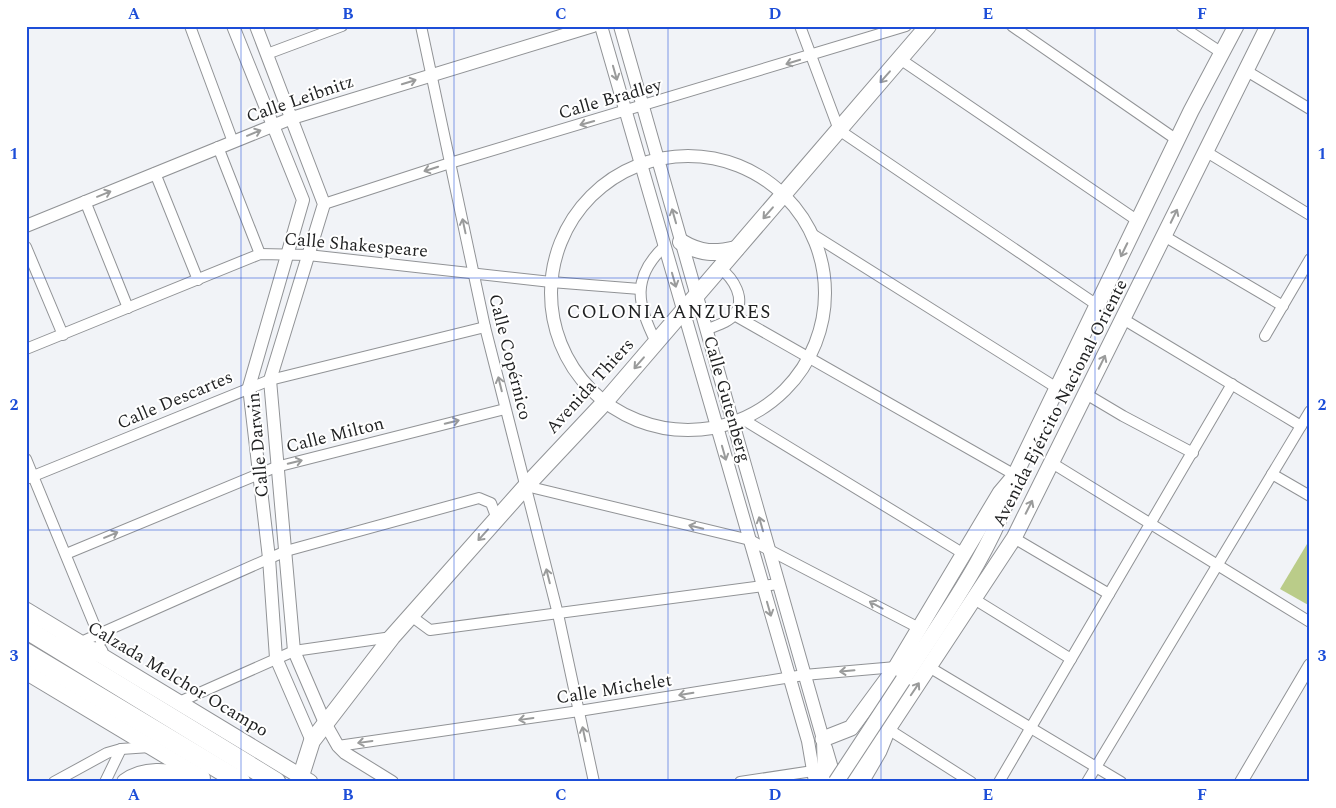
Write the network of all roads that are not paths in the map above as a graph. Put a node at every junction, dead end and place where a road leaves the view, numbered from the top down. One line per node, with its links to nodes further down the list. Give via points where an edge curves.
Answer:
1 (190, 26): 29 (street)
2 (234, 26): 26 (street, Calle Darwin)
3 (256, 26): 17 (street)
4 (342, 26): 17 (street)
5 (421, 26): 21 (street, Calle Copérnico)
6 (593, 26): 21 (street, Calle Leibnitz)
7 (602, 26): 24 (street, Calle Gutenberg, one-way to 24)
8 (620, 26): 22 (street, Calle Gutenberg)
9 (800, 26): 18 (street)
10 (906, 26): 18 (street, Calle Bradley)
11 (928, 26): 19 (main road, Avenida Thiers)
12 (1012, 26): 28 (street)
13 (1180, 26): 16 (street)
14 (1236, 26): 16 (main road, Avenida Ejército Nacional Oriente)
15 (1268, 26): 20 (main road, Avenida Ejército Nacional Oriente)
16 (1222, 53): 28 (main road, Avenida Ejército Nacional Oriente)
17 (267, 54): 25 (street)
18 (811, 56): 22 (street, Calle Bradley, one-way to 22); 27 (street)
19 (900, 59): 27 (main road, Avenida Thiers, one-way to 27); 40 (street)
20 (1246, 70): 23 (street); 31 (main road, Avenida Ejército Nacional Oriente)
21 (432, 74): 25 (street, Calle Leibnitz, one-way to 21); 33 (street, Calle Copérnico)
22 (643, 106): 24 (street, Calle Bradley); 32 (street, Calle Gutenberg)
23 (1310, 109)
24 (626, 111): 33 (street, Calle Bradley, one-way to 33); 34 (street, Calle Gutenberg)
25 (292, 118): 26 (street, Calle Leibnitz); 38 (street)
26 (273, 126): 29 (street, Calle Leibnitz, one-way to 26); 48 (street, Calle Darwin, via 302,200)
27 (839, 130): 36 (main road, Avenida Thiers); 58 (street)
28 (1177, 140): 40 (main road, Avenida Ejército Nacional Oriente)
29 (233, 142): 30 (street, Calle Leibnitz)
30 (218, 147): 35 (street, Calle Leibnitz); 49 (street)
31 (1205, 151): 39 (street); 43 (main road, Avenida Ejército Nacional Oriente, one-way to 31)
32 (658, 158): 34 (street); 36 (street, via 695,156 725,160 760,176); 44 (street, Calle Gutenberg, one-way to 32)
33 (450, 163): 38 (street, Calle Bradley, one-way to 38); 53 (street, Calle Copérnico, one-way to 33)
34 (641, 163): 45 (street, Calle Gutenberg); 55 (street, via 613,178 589,198 570,223 557,251)
35 (154, 174): 37 (street, Calle Leibnitz, one-way to 35); 54 (street)
36 (784, 194): 42 (street); 47 (main road, Avenida Thiers, one-way to 47)
37 (85, 201): 41 (street, Calle Leibnitz); 60 (street)
38 (324, 204): 50 (street, Calle Darwin)
39 (1310, 215)
40 (1138, 221): 58 (main road, Avenida Ejército Nacional Oriente, one-way to 58)
41 (26, 226)
42 (812, 234): 70 (street, via 822,264 825,297 821,328); 74 (street)
43 (1164, 236): 59 (street); 63 (main road, Avenida Ejército Nacional Oriente)
44 (681, 242): 47 (main road, via 704,253 718,254); 57 (street, Calle Gutenberg)
45 (665, 246): 56 (street, via 652,257); 61 (street, Calle Gutenberg, one-way to 61)
46 (26, 247): 66 (street)
47 (736, 249): 52 (main road, Avenida Thiers)
48 (287, 253): 49 (street, Calle Shakespeare); 50 (street, Calle Shakespeare); 73 (street, Calle Darwin)
49 (260, 254): 54 (street, Calle Shakespeare)
50 (308, 255): 53 (street, Calle Shakespeare); 71 (street, Calle Darwin)
51 (1310, 260): 59 (street)
52 (720, 268): 57 (main road, Avenida Thiers); 62 (street, via 734,282 738,293)
53 (474, 274): 55 (street, Calle Shakespeare); 64 (street, Calle Copérnico)
54 (198, 280): 60 (street, Calle Shakespeare)
55 (551, 282): 56 (street, Calle Shakespeare); 76 (street, via 553,316 562,349 580,379)
56 (640, 289): 68 (street, via 646,321)
57 (696, 296): 61 (main road, Avenida Thiers); 65 (street, Calle Gutenberg)
58 (1098, 305): 74 (main road, Avenida Ejército Nacional Oriente)
59 (1282, 306): 67 (street)
60 (128, 308): 66 (street, Calle Shakespeare)
61 (683, 311): 68 (main road, Avenida Thiers); 81 (street, Calle Gutenberg)
62 (734, 315): 65 (street); 70 (street)
63 (1123, 319): 72 (street); 75 (main road, Avenida Ejército Nacional Oriente, one-way to 63)
64 (485, 327): 71 (street, Calle Descartes); 77 (street, Calle Copérnico, one-way to 64)
65 (706, 330): 79 (street, Calle Gutenberg)
66 (63, 335): 69 (street, Calle Shakespeare)
67 (1265, 336)
68 (656, 342): 76 (main road, Avenida Thiers, one-way to 76)
69 (26, 349)
70 (809, 359): 79 (street, via 792,384 770,404); 88 (street)
71 (270, 380): 73 (street, Calle Descartes); 85 (street, Calle Darwin)
72 (1232, 384): 80 (street); 82 (street)
73 (249, 387): 86 (street, Calle Darwin); 89 (street, Calle Descartes)
74 (1057, 388): 88 (main road, Avenida Ejército Nacional Oriente)
75 (1086, 394): 82 (street); 84 (main road, Avenida Ejército Nacional Oriente)
76 (604, 403): 81 (street, via 630,419 658,428 688,432); 90 (main road, Avenida Thiers)
77 (506, 408): 85 (street, Calle Milton, one-way to 77); 90 (street, Calle Copérnico)
78 (1310, 411): 80 (street)
79 (738, 422): 81 (street); 96 (street, Calle Gutenberg, one-way to 79); 99 (street)
80 (1301, 426): 87 (street)
81 (718, 428): 95 (street, Calle Gutenberg, one-way to 95)
82 (1193, 452): 93 (street)
83 (26, 459): 89 (street)
84 (1052, 463): 93 (street); 94 (main road, Avenida Ejército Nacional Oriente, one-way to 84)
85 (276, 467): 86 (street, Calle Milton); 97 (street, Calle Darwin)
86 (258, 474): 98 (street, Calle Milton, one-way to 86); 100 (street, Calle Darwin)
87 (1272, 474): 91 (street); 101 (street)
88 (1015, 475): 99 (main road, via 1000,493); 121 (main road, via 1010,496 986,545)
89 (30, 478): 98 (street)
90 (526, 486): 92 (main road, Avenida Thiers); 95 (street, one-way to 90); 107 (street, Calle Copérnico, one-way to 90)
91 (1310, 496)
92 (497, 518): 97 (street, via 491,503 479,498); 108 (main road, Avenida Thiers, one-way to 108)
93 (1151, 526): 101 (street); 104 (street)
94 (1014, 538): 104 (street); 105 (main road, Avenida Ejército Nacional Oriente)
95 (750, 540): 96 (street); 103 (street, Calle Gutenberg)
96 (767, 548): 102 (street, Calle Gutenberg); 111 (street, one-way to 96)
97 (286, 551): 100 (street); 115 (street, Calle Darwin)
98 (66, 554): 114 (street)
99 (964, 554): 111 (main road)
100 (269, 558): 114 (street); 117 (street, Calle Darwin)
101 (1216, 566): 109 (street); 135 (street)
102 (778, 584): 103 (street); 122 (street, Calle Gutenberg)
103 (762, 585): 107 (street); 124 (street, Calle Gutenberg, one-way to 124)
104 (1109, 594): 118 (street)
105 (974, 599): 118 (street); 120 (main road, Avenida Ejército Nacional Oriente)
106 (26, 610): 114 (main road, Calzada Melchor Ocampo, via 81,642)
107 (558, 614): 108 (street, via 430,630); 126 (street, Calle Copérnico)
108 (411, 616): 113 (main road, Avenida Thiers)
109 (1310, 622)
110 (26, 624): 114 (highway, via 80,651)
111 (919, 628): 121 (main road)
112 (26, 629): 143 (highway)
113 (392, 637): 115 (street); 127 (main road, Avenida Thiers)
114 (101, 649): 125 (main road, Calzada Melchor Ocampo)
115 (294, 651): 117 (street); 127 (street, Calle Darwin)
116 (26, 653): 142 (highway)
117 (276, 658): 125 (street); 131 (street, Calle Darwin)
118 (1071, 659): 128 (street)
119 (1310, 665): 155 (street)
120 (929, 667): 128 (street); 129 (main road, Avenida Ejército Nacional Oriente, one-way to 120)
121 (899, 674): 122 (street, Calle Michelet, one-way to 122); 130 (main road, via 851,728); 148 (main road, bridge)
122 (804, 675): 124 (street, Calle Michelet); 130 (street, Calle Gutenberg)
123 (29, 677): 132 (main road)
124 (789, 677): 126 (street, Calle Michelet, one-way to 126); 136 (street, Calle Gutenberg, via 808,741)
125 (179, 702): 138 (main road, Calzada Melchor Ocampo)
126 (579, 712): 133 (street, Calle Michelet, one-way to 133); 145 (street, Calle Copérnico, one-way to 126)
127 (324, 723): 131 (main road, Avenida Thiers); 133 (street, Calle Darwin)
128 (1031, 728): 135 (street); 152 (street)
129 (888, 729): 149 (main road); 150 (main road, Avenida Ejército Nacional Oriente); 151 (street)
130 (823, 739): 147 (street, Calle Gutenberg); 148 (street)
131 (312, 740): 138 (main road, Avenida Thiers)
132 (150, 746): 134 (street); 137 (main road)
133 (338, 746): 144 (street, Calle Darwin)
134 (121, 749): 139 (street); 140 (street)
135 (1096, 767): 153 (street); 154 (street)
136 (814, 776): 146 (street)
137 (205, 780): 141 (main road, via 150,771)
138 (304, 780)
139 (54, 782)
140 (105, 782)
141 (125, 782)
142 (241, 782)
143 (276, 782)
144 (392, 782)
145 (594, 782)
146 (740, 782)
147 (824, 782)
148 (836, 782)
149 (847, 782)
150 (860, 782)
151 (971, 782)
152 (999, 782)
153 (1087, 782)
154 (1121, 782)
155 (1241, 782)

